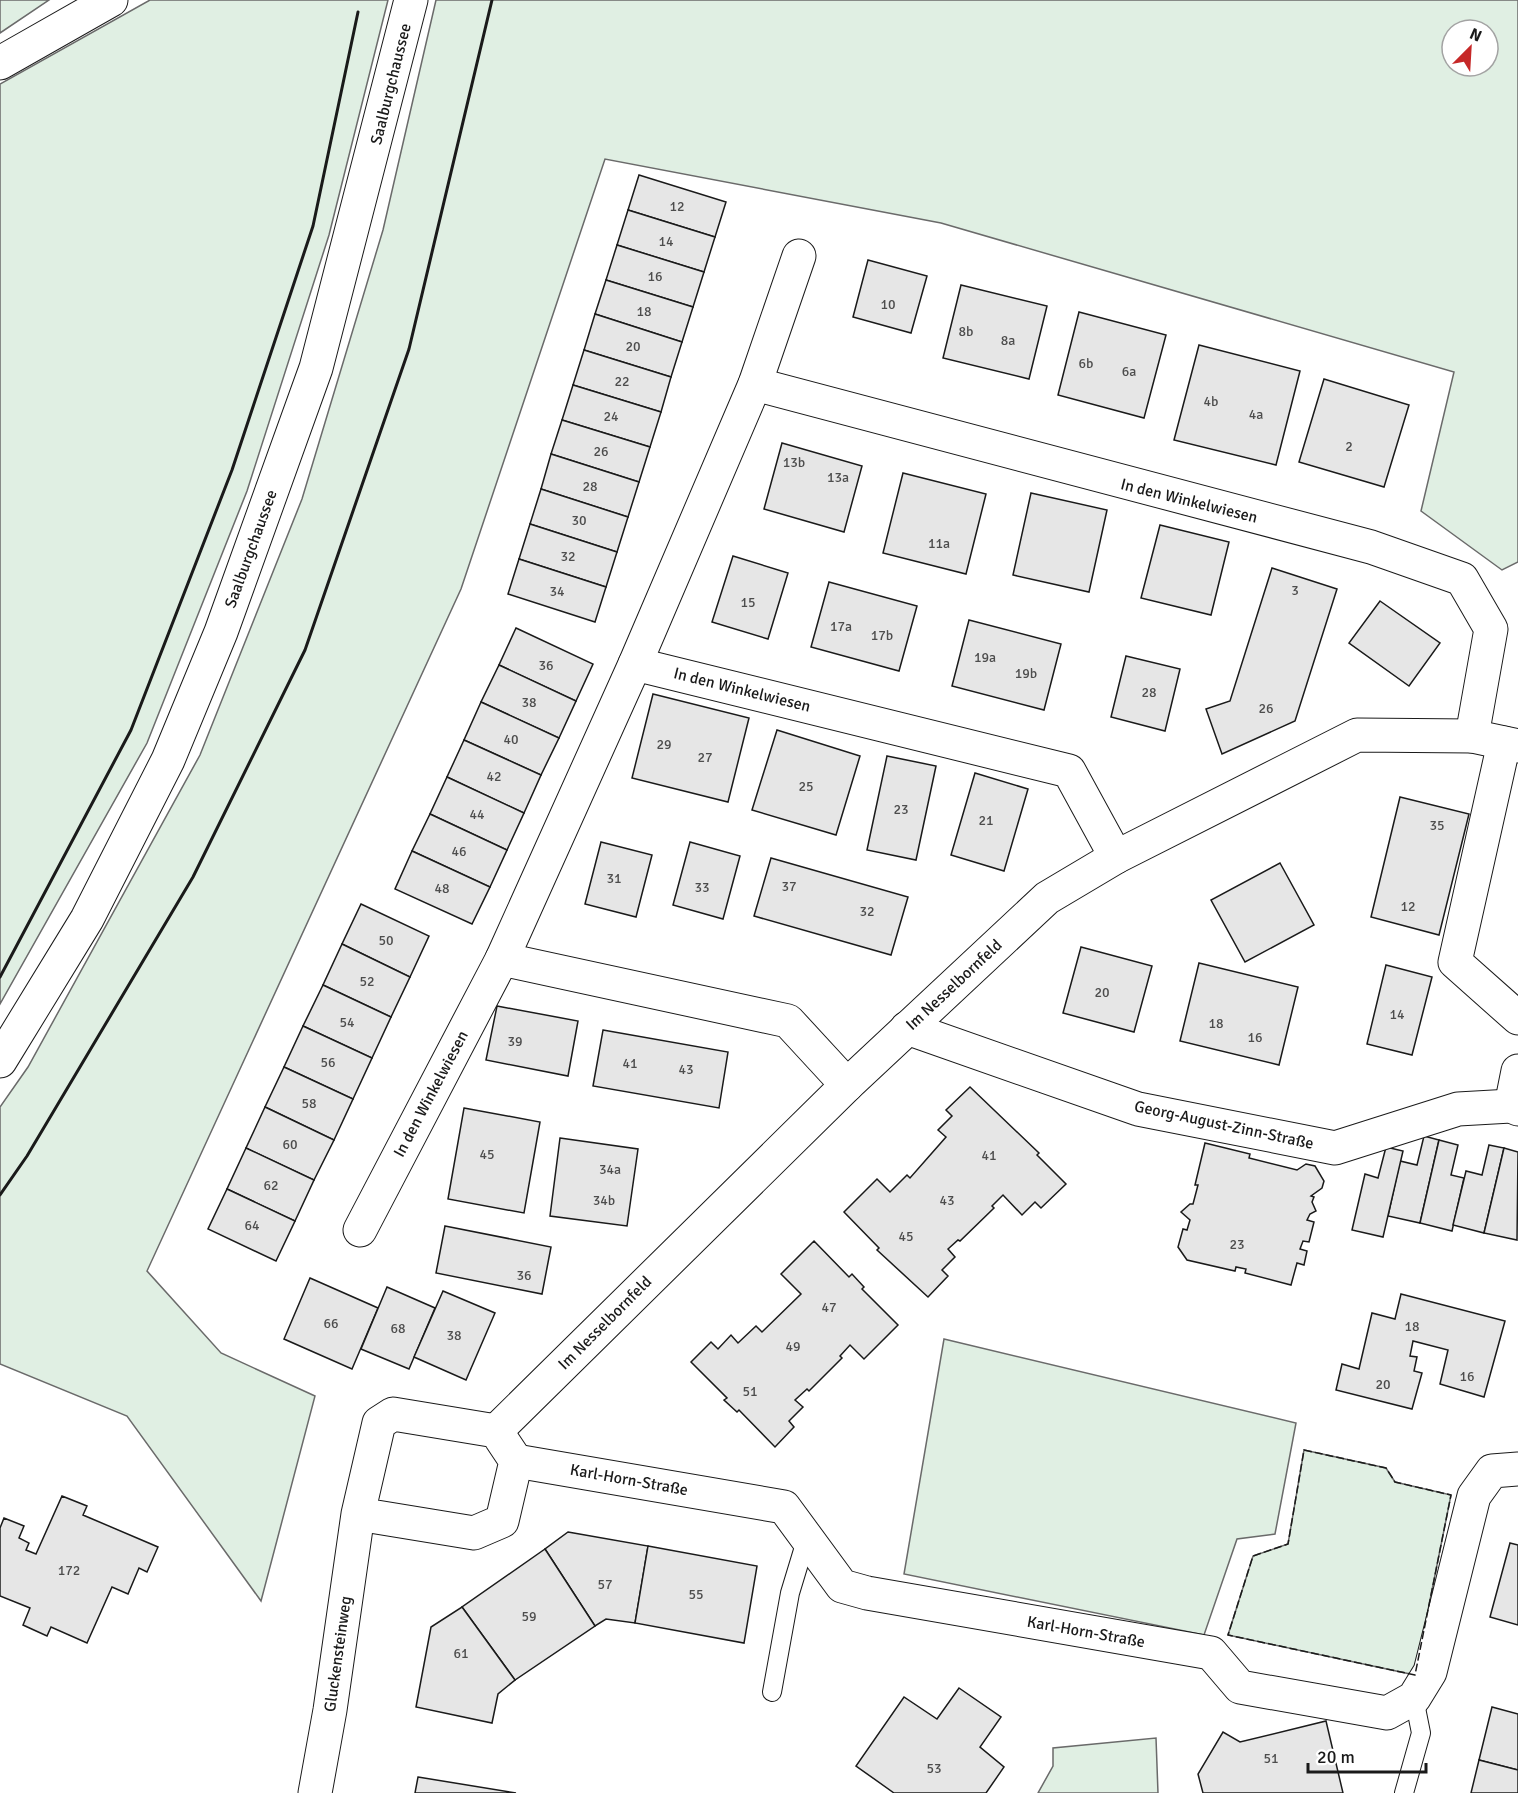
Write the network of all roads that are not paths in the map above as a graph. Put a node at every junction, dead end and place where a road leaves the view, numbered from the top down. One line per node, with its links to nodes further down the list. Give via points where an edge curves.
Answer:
1 (111, 0): 3 (street)
2 (407, 9): 13 (street, Saalburgchaussee, via 316,368 221,632 168,760 103,888)
3 (0, 63)
4 (799, 256): 5 (street, In den Winkelwiesen)
5 (755, 384): 6 (street, In den Winkelwiesen); 7 (street, In den Winkelwiesen, via 1371,547 1462,579 1491,629)
6 (635, 664): 9 (street, In den Winkelwiesen, via 1069,771); 10 (street, In den Winkelwiesen)
7 (1472, 736): 8 (street, Im Nesselbornfeld); 9 (street, Im Nesselbornfeld, via 1357,735)
8 (1511, 744): 11 (street, via 1455,962)
9 (1116, 857): 12 (street, Im Nesselbornfeld, via 1047,898)
10 (502, 959): 15 (street, via 788,1021); 17 (street, In den Winkelwiesen)
11 (1518, 1018)
12 (907, 1028): 15 (street, Im Nesselbornfeld); 16 (street, Georg-August-Zinn-Straße, via 1138,1109 1335,1148 1458,1108)
13 (0, 1061)
14 (1518, 1071): 16 (street, Georg-August-Zinn-Straße)
15 (847, 1085): 18 (street, Im Nesselbornfeld)
16 (1515, 1107)
17 (360, 1230)
18 (496, 1431): 19 (street); 21 (street, via 393,1414 379,1423)
19 (516, 1461): 21 (street, via 502,1521 474,1533); 22 (street, Karl-Horn-Straße, via 784,1507)
20 (1518, 1468): 24 (street, Karl-Horn-Straße, via 1492,1471 1474,1496 1430,1672)
21 (358, 1514): 25 (street, Gluckensteinweg)
22 (807, 1537): 23 (lane, via 790,1593); 24 (street, Karl-Horn-Straße, via 842,1586 867,1593 1210,1653 1240,1687 1387,1713)
23 (772, 1692)
24 (1414, 1698): 26 (lane, via 1421,1733)
25 (315, 1793)
26 (1404, 1793)

